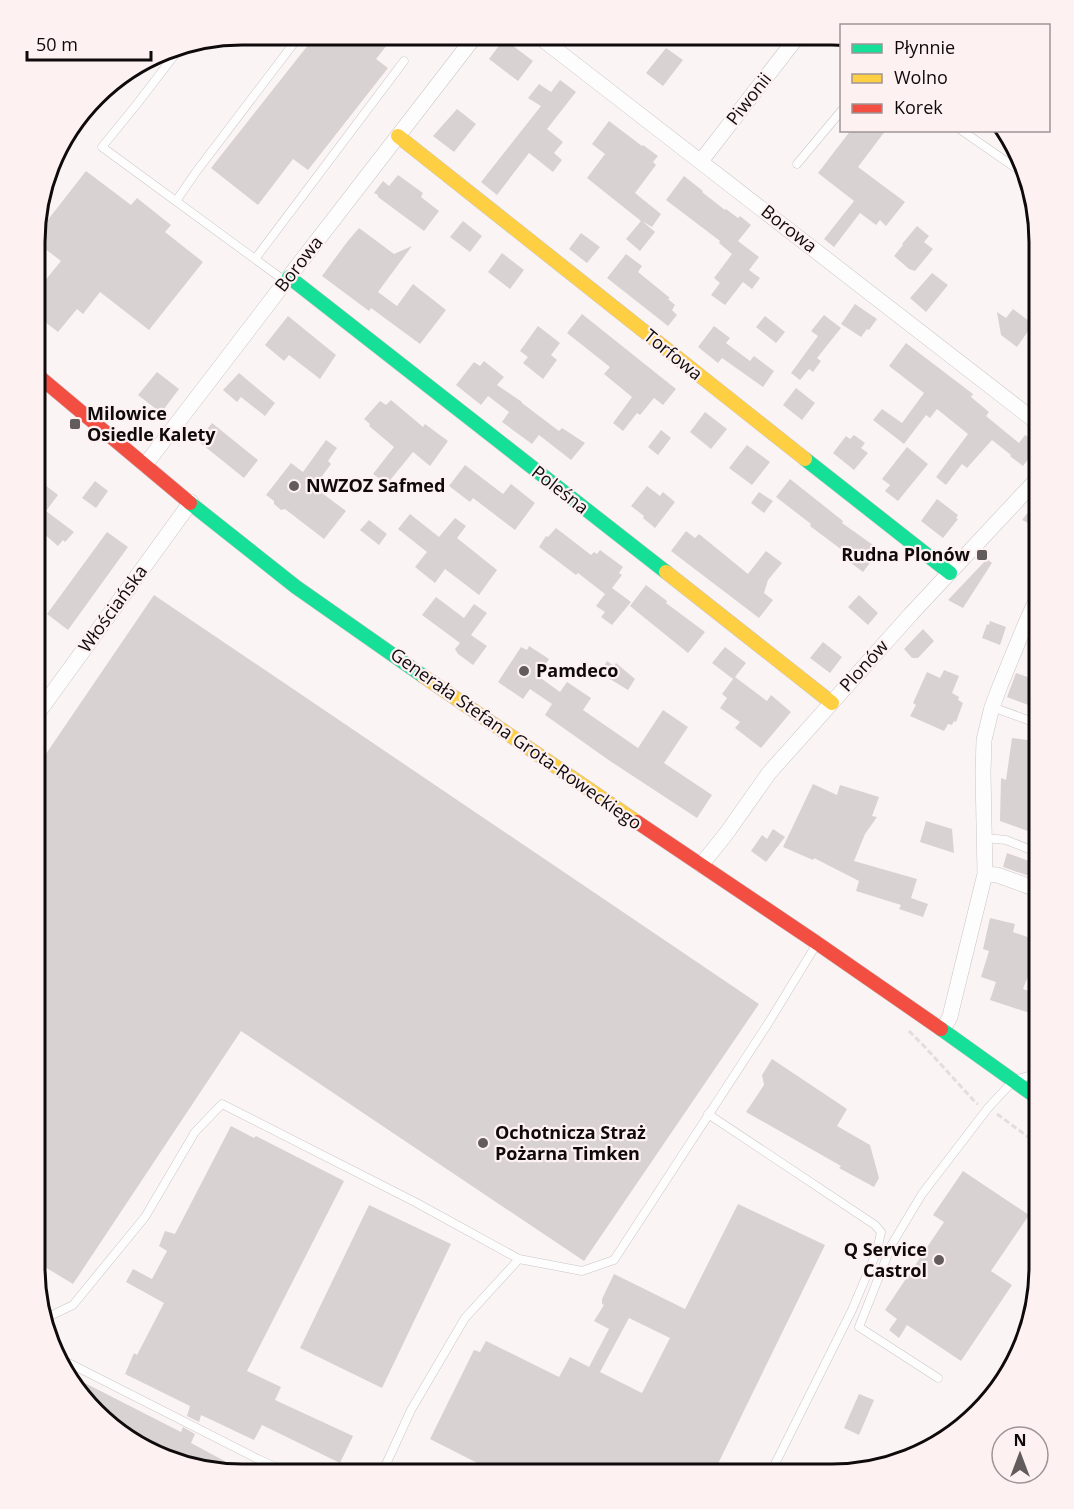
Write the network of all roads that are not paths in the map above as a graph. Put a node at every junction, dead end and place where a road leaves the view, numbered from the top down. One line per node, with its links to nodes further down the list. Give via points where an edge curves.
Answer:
1 (292, 45): 13 (lane)
2 (468, 45): 9 (street, Borowa)
3 (553, 45): 10 (street, Borowa)
4 (791, 45): 10 (street, Piwonii)
5 (172, 58): 13 (lane, via 102,147)
6 (404, 61): 14 (lane)
7 (840, 112): 11 (lane)
8 (964, 132): 12 (lane)
9 (398, 136): 15 (street, Borowa); 21 (street, Torfowa)
10 (700, 161): 17 (street, Borowa)
11 (797, 164)
12 (1013, 165)
13 (176, 201): 14 (lane)
14 (255, 259): 15 (lane)
15 (287, 279): 18 (street, Borowa); 26 (street, Poleśna)
16 (45, 382): 18 (street, Generała Stefana Grota-Roweckiego)
17 (1029, 416)
18 (145, 465): 20 (street, Generała Stefana Grota-Roweckiego)
19 (1029, 488): 21 (street, Plonów)
20 (190, 502): 25 (street, Włościańska); 31 (street, Generała Stefana Grota-Roweckiego, via 306,594)
21 (950, 573): 26 (street, Plonów)
22 (1029, 617): 23 (street)
23 (1025, 626): 24 (street); 27 (street)
24 (1029, 627)
25 (45, 703)
26 (832, 703): 31 (street, Plonów, via 769,773)
27 (992, 707): 28 (lane); 29 (street, via 984,740)
28 (1029, 720)
29 (985, 838): 30 (lane, via 1006,840); 32 (street)
30 (1029, 849)
31 (700, 865): 34 (street, Generała Stefana Grota-Roweckiego)
32 (985, 874): 33 (street); 35 (street, via 950,1017)
33 (1029, 886)
34 (817, 942): 35 (street, Generała Stefana Grota-Roweckiego); 40 (lane)
35 (943, 1029): 37 (street, Generała Stefana Grota-Roweckiego)
36 (1029, 1076): 37 (lane)
37 (1014, 1080): 38 (street, Generała Stefana Grota-Roweckiego); 39 (street, Generała Stefana Grota-Roweckiego); 44 (lane, via 922,1194 892,1244 859,1327)
38 (1029, 1091)
39 (1029, 1099)
40 (708, 1114): 41 (lane, via 614,1260 582,1271); 47 (lane, via 875,1224 881,1232 878,1251 852,1310)
41 (519, 1259): 42 (lane, via 222,1104 195,1132 145,1217 73,1305); 46 (lane, via 465,1318 411,1410)
42 (51, 1315)
43 (71, 1364): 45 (lane)
44 (938, 1378)
45 (270, 1464)
46 (386, 1464)
47 (775, 1464)

